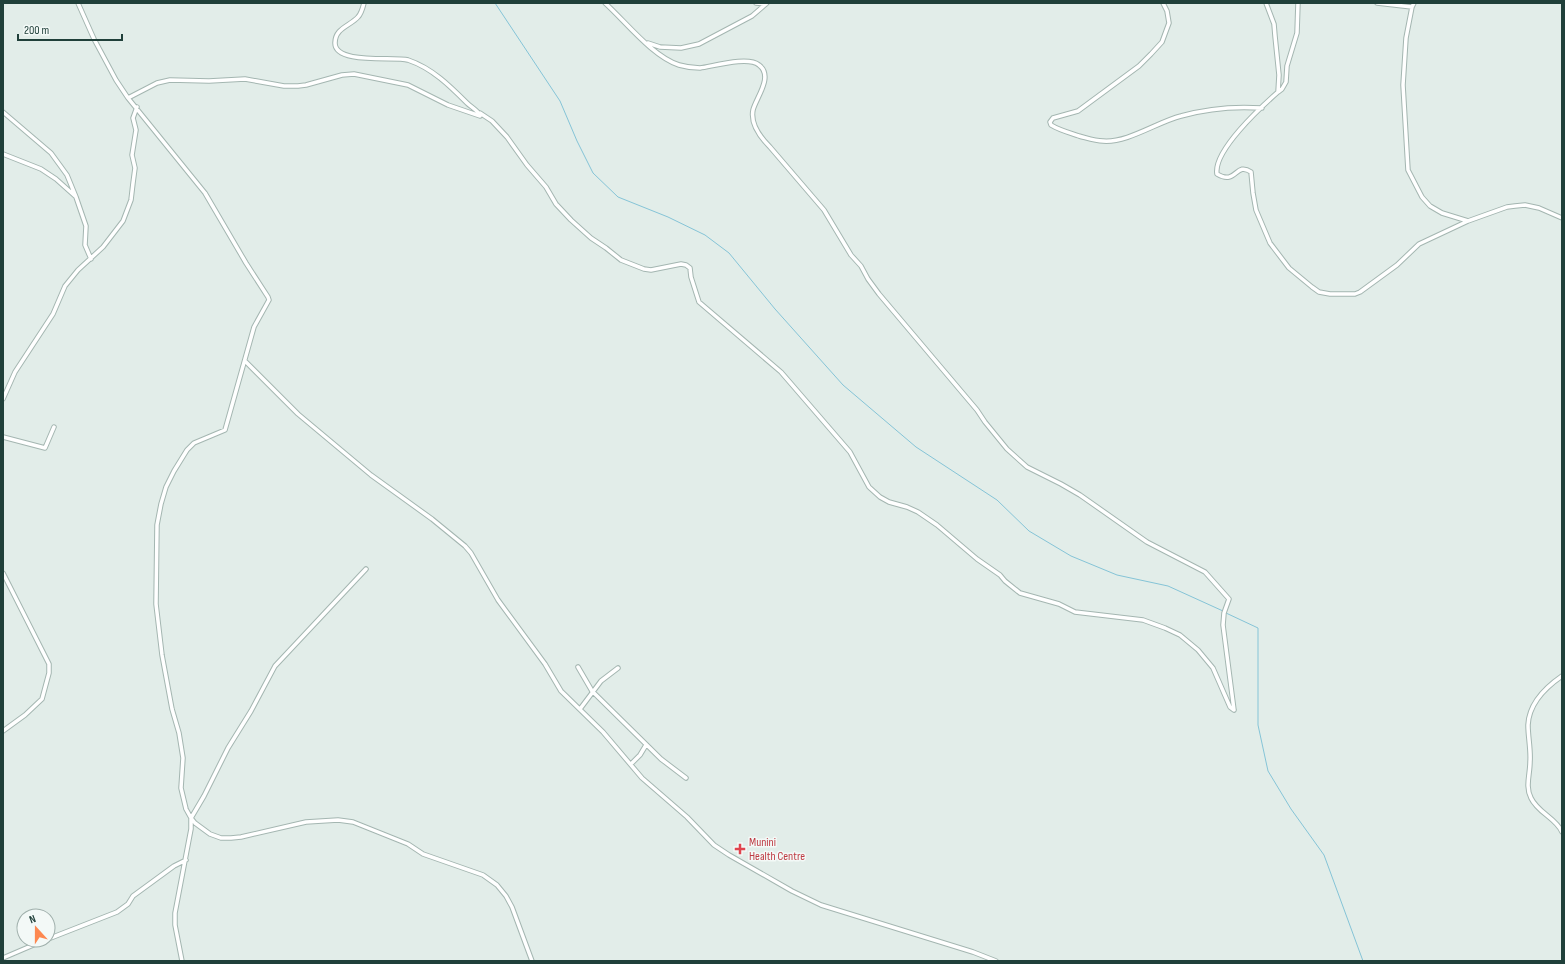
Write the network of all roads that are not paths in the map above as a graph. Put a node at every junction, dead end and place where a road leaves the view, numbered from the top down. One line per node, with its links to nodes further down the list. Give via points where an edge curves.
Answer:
1 (78, 3): 13 (street, via 105,61)
2 (364, 3): 17 (street, via 358,17 336,35 335,45 338,49 355,57 377,60 406,59 419,64 444,81)
3 (606, 3): 11 (street)
4 (756, 3): 9 (street)
5 (1163, 3): 15 (street, via 1169,23 1162,42 1151,54 1078,111 1053,118 1051,125 1104,141 1140,133 1179,116 1209,109 1236,106)
6 (1266, 3): 12 (street, via 1274,24)
7 (1298, 3): 12 (street, via 1297,32 1286,82)
8 (1377, 3): 10 (street)
9 (767, 4): 11 (street, via 752,16 691,47 660,47)
10 (1413, 5): 21 (street, via 1406,38 1403,85 1408,170 1419,192 1430,206 1442,213)
11 (645, 42): 17 (street, via 668,62 690,68 728,62 752,62 761,67 764,86 753,110 755,128 761,139 821,206 879,294 1007,449 1027,467 1080,495 1147,542 1205,572 1229,599 1223,625 1234,710 1230,707 1206,659 1180,635 1143,620 1075,612 1059,604 1020,593 937,524 918,512 880,497 869,487 850,452 781,372 700,302 690,277 690,268 681,264 651,270 621,260 567,216 512,142 492,121 480,113)
12 (1278, 92): 15 (street)
13 (128, 98): 14 (street); 17 (street, via 170,80 245,79 284,86 306,86 354,74 408,85 448,105)
14 (137, 107): 22 (street, via 133,118 136,130 132,154 135,168 129,206 121,225); 23 (street, via 205,193 268,297 268,303 254,327)
15 (1262, 108): 21 (street, via 1231,142 1218,162 1217,174 1230,178 1242,169 1251,172 1256,210 1270,243 1289,268 1319,292 1360,292 1397,265 1419,244)
16 (3, 112): 19 (street, via 56,158 67,174)
17 (480, 116)
18 (3, 154): 19 (street, via 41,169)
19 (76, 197): 22 (street, via 86,226 85,245)
20 (1562, 218): 21 (street, via 1525,205 1507,207)
21 (1468, 221)
22 (91, 259): 24 (street, via 65,286 53,314 15,372)
23 (245, 361): 33 (street, via 298,414 371,475 465,546 498,600 541,658 558,687); 38 (street, via 225,430 194,443 187,450 166,487 157,525 156,604 162,656 183,758 181,788)
24 (3, 399)
25 (54, 427): 26 (street, via 45,448)
26 (3, 437)
27 (366, 570): 38 (street, via 275,666)
28 (3, 573): 34 (street, via 50,669 42,700)
29 (578, 667): 32 (street)
30 (618, 668): 32 (street)
31 (1562, 676): 39 (street, via 1543,692 1530,714 1528,724 1530,797 1537,808)
32 (592, 691): 33 (street); 35 (street)
33 (580, 709): 36 (street)
34 (3, 731)
35 (646, 745): 36 (street, via 640,756); 37 (street)
36 (631, 764): 46 (street, via 642,778 687,817 714,845 792,891 821,905)
37 (686, 778)
38 (191, 818): 40 (street); 45 (street, via 210,834 221,838 241,837 306,822 353,822 408,844 423,854 483,875 497,885 506,896 515,913)
39 (1562, 832)
40 (186, 860): 41 (street, via 133,896 128,904 117,912); 44 (street, via 174,925)
41 (56, 936)
42 (26, 948): 43 (street)
43 (3, 958)
44 (182, 961)
45 (532, 961)
46 (996, 961)

